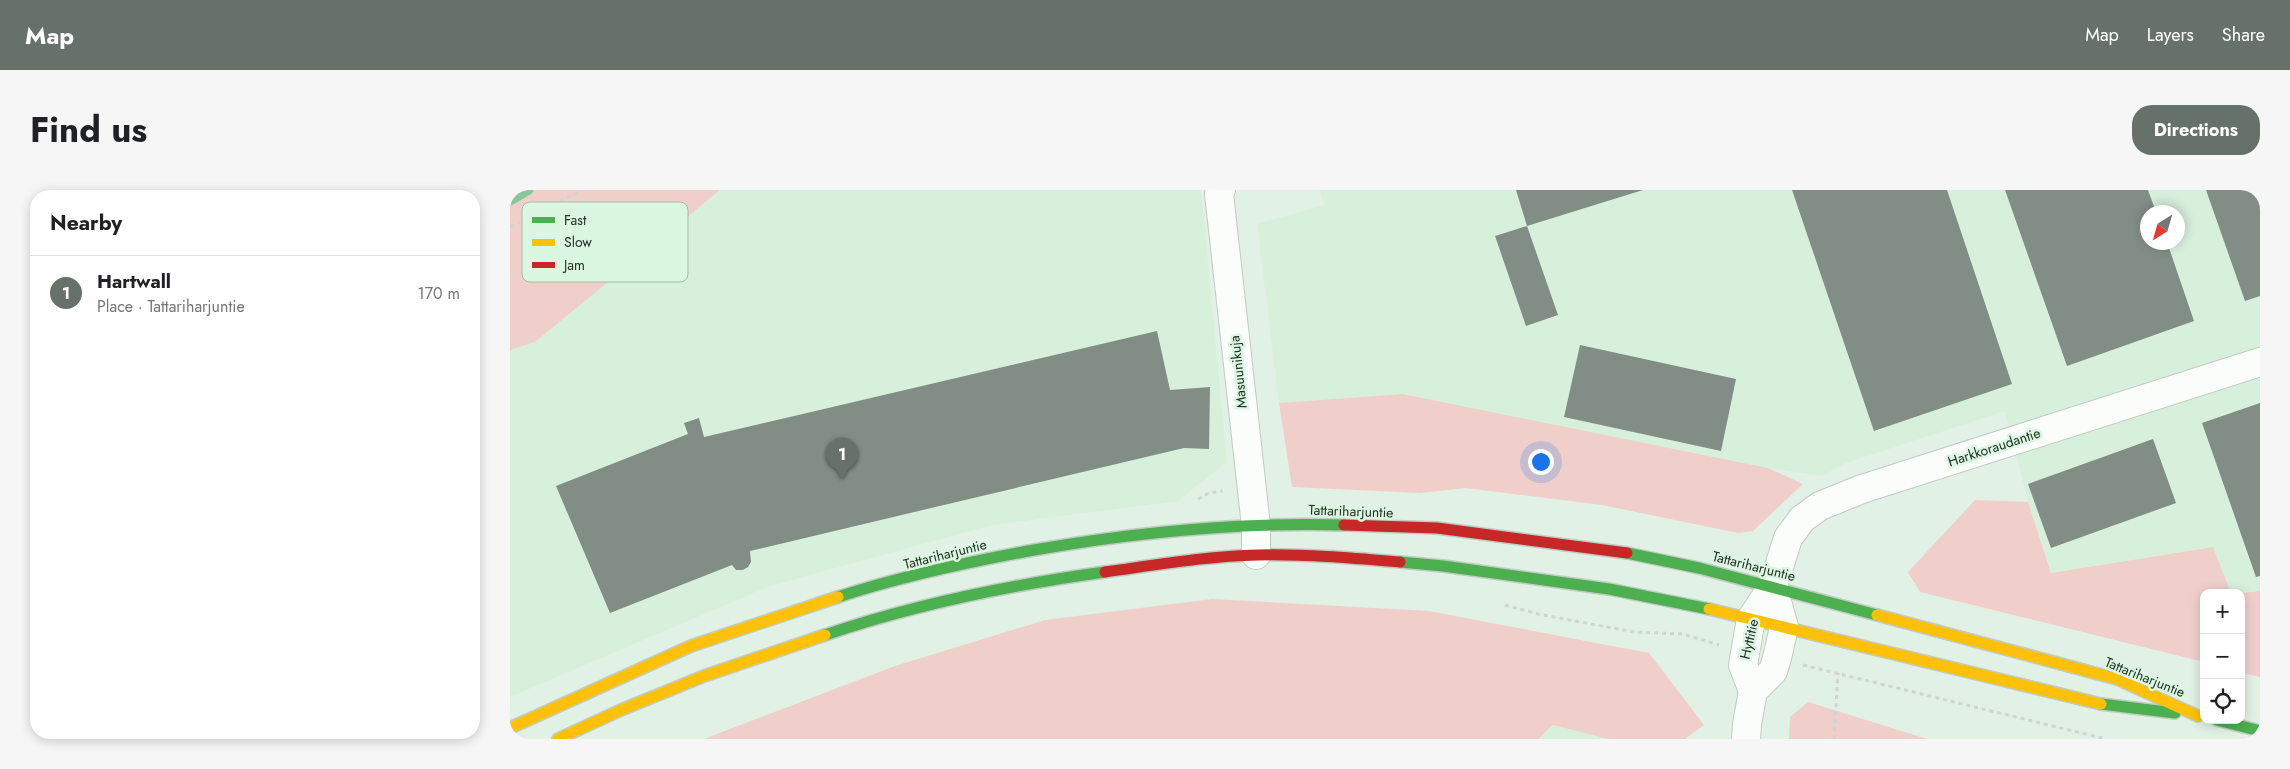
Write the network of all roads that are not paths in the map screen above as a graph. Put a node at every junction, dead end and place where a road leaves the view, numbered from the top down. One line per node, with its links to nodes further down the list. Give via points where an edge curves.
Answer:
1 (1221, 190): 3 (street, Masuunikuja)
2 (2260, 362): 5 (street, Harkkoraudantie, via 1862,489 1820,506 1802,519 1788,538)
3 (1256, 526): 4 (street, Masuunikuja); 5 (main road, Tattariharjuntie, via 1312,524 1437,528 1611,550); 12 (main road, Tattariharjuntie, via 1191,528 1098,539 968,562 845,595 690,646)
4 (1256, 555): 6 (main road, Tattariharjuntie, via 1313,555 1442,566 1609,589); 14 (main road, Tattariharjuntie, via 1198,559 1049,580 954,598 863,622 704,676)
5 (1773, 586): 6 (street, Hyttitie); 7 (street, Hyttitie); 9 (main road, Tattariharjuntie, via 2117,679)
6 (1751, 619): 7 (main road, Tattariharjuntie); 8 (street, Hyttitie, via 1742,665)
7 (1784, 627): 8 (street, Hyttitie, via 1773,671); 10 (main road, Tattariharjuntie, via 2107,706)
8 (1754, 691): 15 (street)
9 (2200, 716)
10 (2200, 716)
11 (2233, 724): 13 (main road)
12 (510, 728)
13 (2260, 731)
14 (558, 739)
15 (1746, 739)

